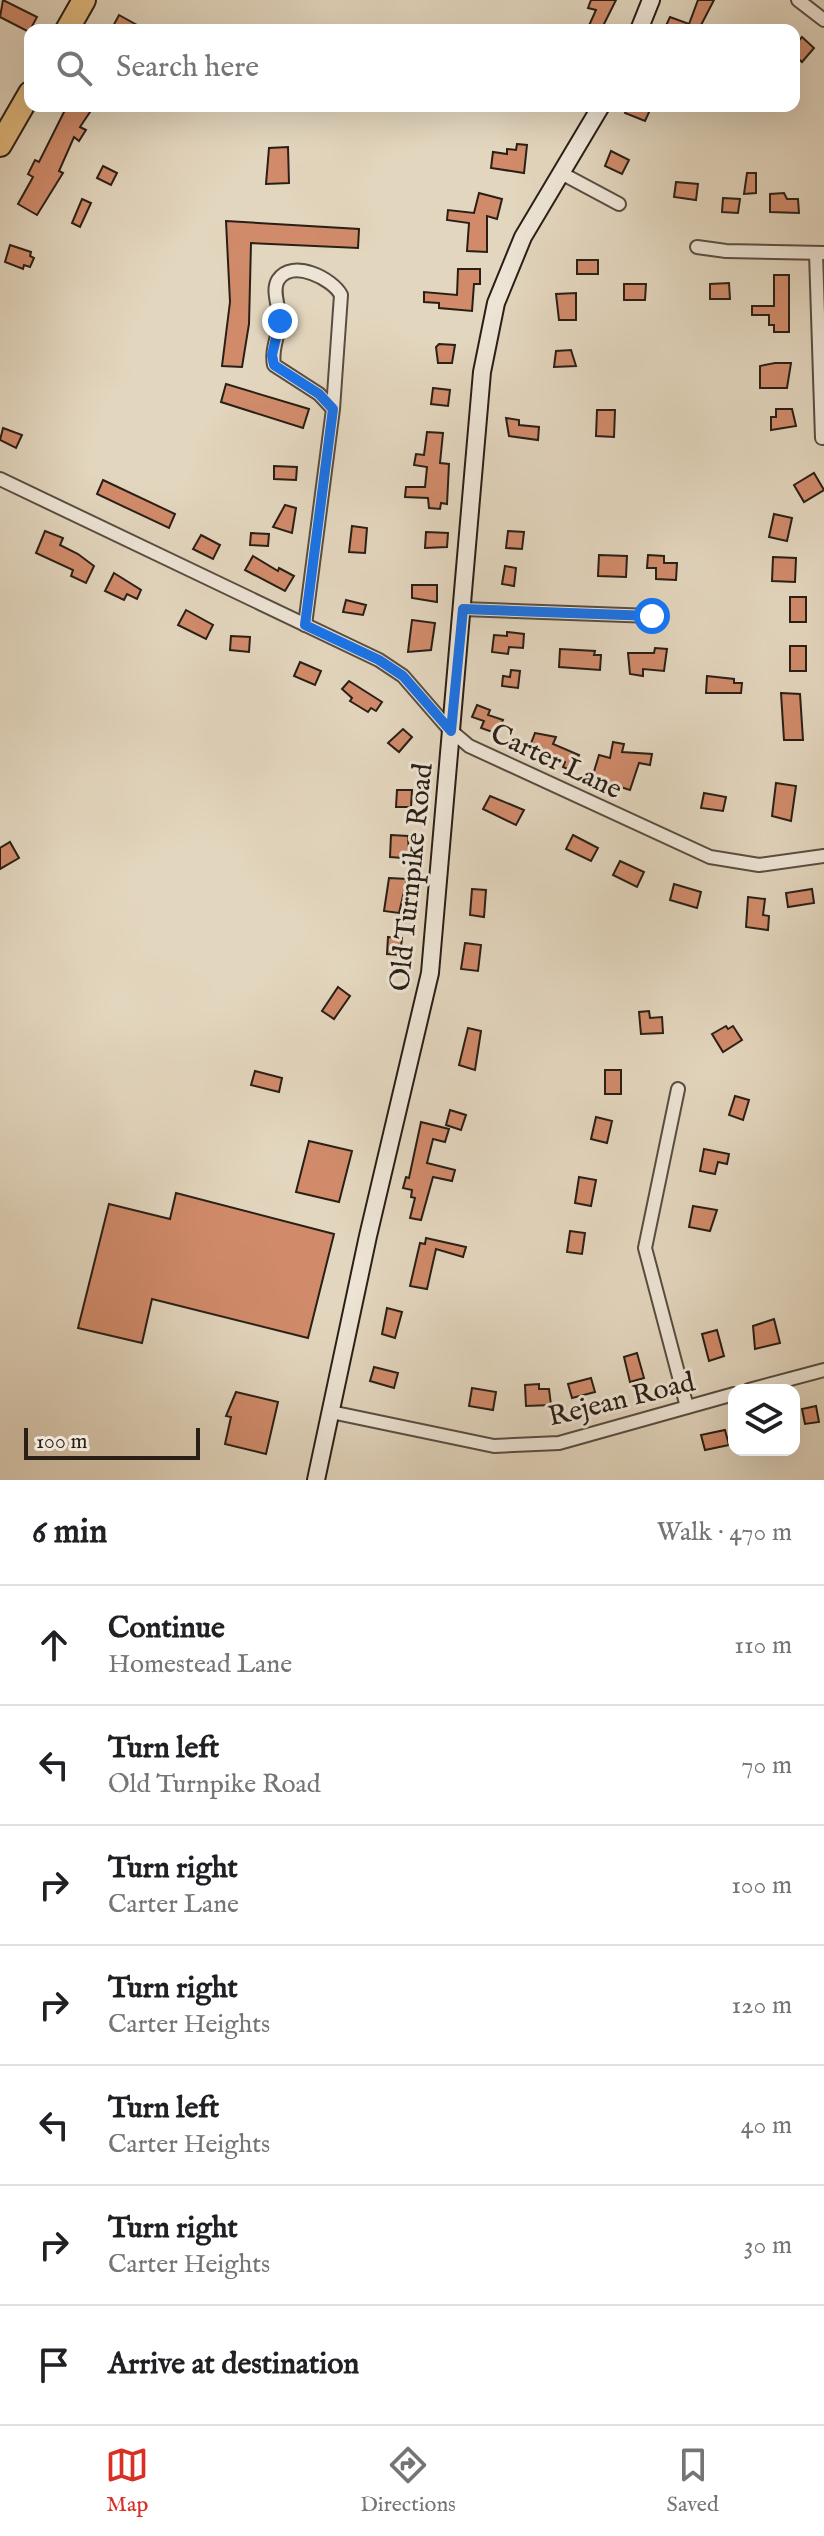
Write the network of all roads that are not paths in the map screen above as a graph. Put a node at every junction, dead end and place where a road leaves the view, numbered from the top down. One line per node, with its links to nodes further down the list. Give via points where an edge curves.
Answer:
1 (84, 0): 5 (highway)
2 (651, 0): 6 (main road)
3 (798, 0): 4 (street)
4 (824, 20)
5 (70, 24)
6 (641, 24)
7 (24, 103): 9 (highway)
8 (597, 112): 10 (main road, Old Turnpike Road)
9 (0, 145)
10 (561, 173): 11 (street); 17 (main road, Old Turnpike Road, via 523,237 496,303 482,372)
11 (619, 204)
12 (697, 247): 13 (street)
13 (820, 253): 15 (street)
14 (333, 409): 14 (street, via 341,295 337,286 318,276 286,273 275,291 280,321 274,365); 19 (street)
15 (822, 438)
16 (0, 479): 19 (street, Carter Lane)
17 (463, 609): 18 (street); 20 (main road, Old Turnpike Road)
18 (652, 616)
19 (305, 625): 20 (street, Carter Lane, via 403,676)
20 (451, 731): 21 (street, Carter Lane, via 469,746 710,857 759,865); 27 (main road, Old Turnpike Road, via 430,973)
21 (824, 856)
22 (678, 1089): 26 (street, via 645,1248)
23 (824, 1370): 24 (street)
24 (772, 1384)
25 (728, 1396): 26 (street, Rejean Road)
26 (687, 1407): 27 (street, Rejean Road, via 559,1443 494,1446)
27 (331, 1412): 28 (main road, Old Turnpike Road)
28 (316, 1480)

